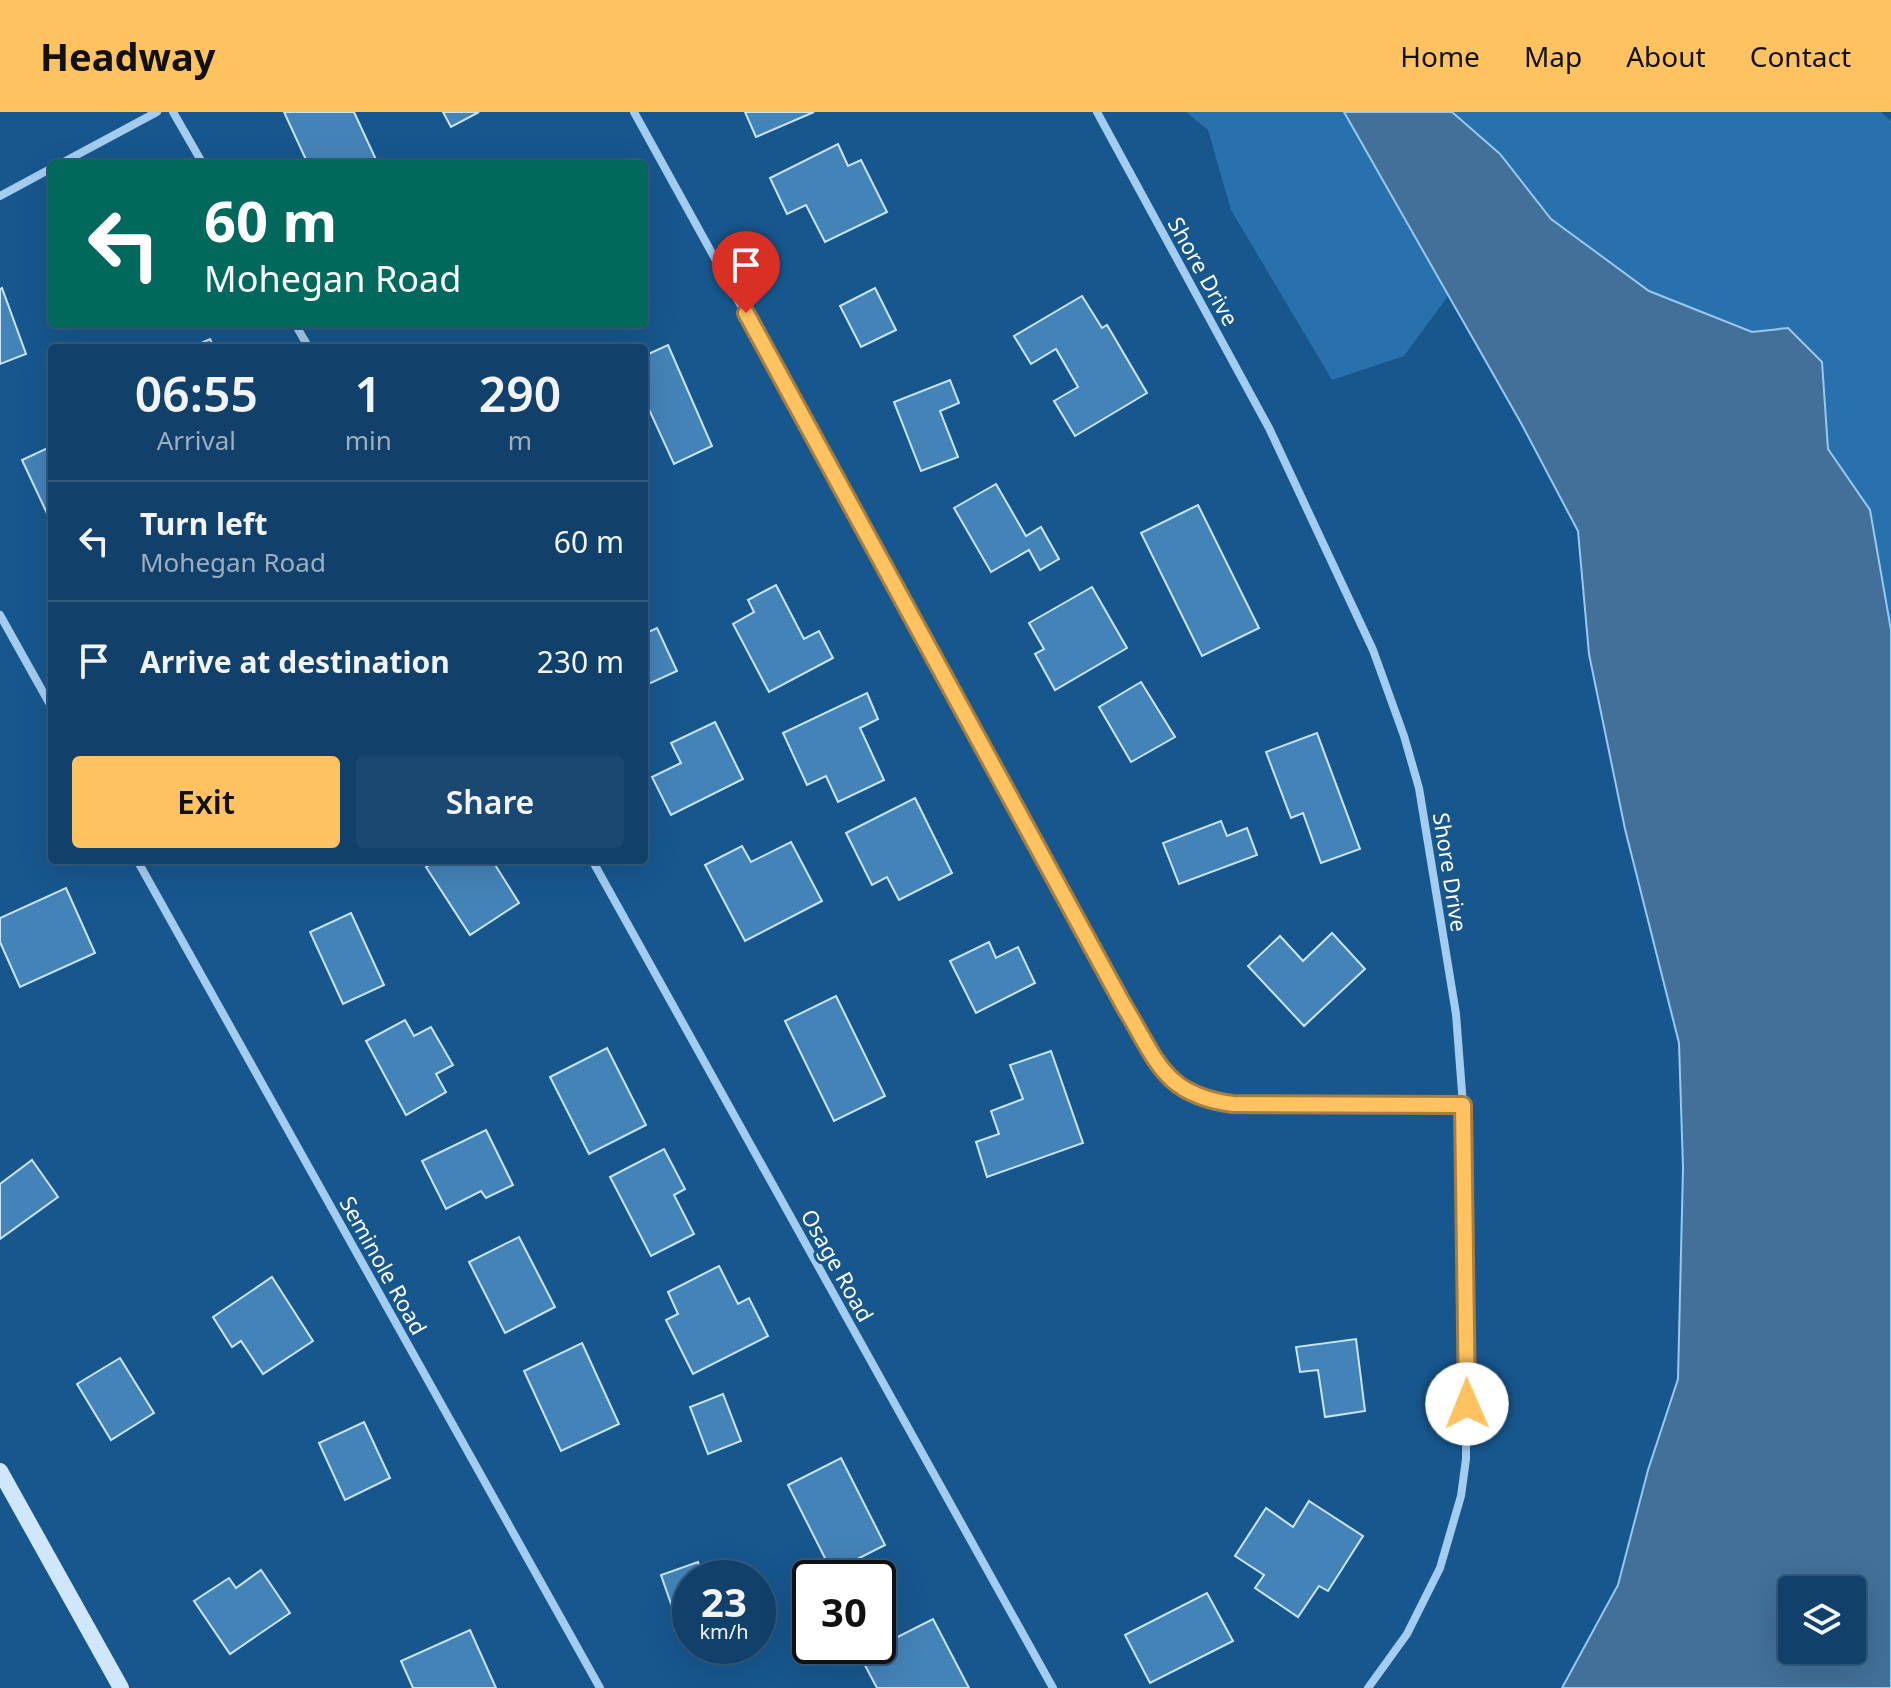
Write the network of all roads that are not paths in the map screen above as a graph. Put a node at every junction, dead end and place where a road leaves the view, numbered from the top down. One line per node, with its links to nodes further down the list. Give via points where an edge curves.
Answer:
1 (157, 112): 5 (street)
2 (173, 112): 6 (street)
3 (634, 112): 13 (street, via 1164,1073 1204,1100 1233,1104)
4 (1097, 112): 13 (street, Shore Drive, via 1269,428 1373,650 1419,788 1456,1014)
5 (67, 160)
6 (201, 160)
7 (48, 170): 8 (street)
8 (0, 196)
9 (0, 615): 10 (street)
10 (48, 701)
11 (139, 864): 16 (street, Seminole Road)
12 (594, 864): 17 (street, Osage Road)
13 (1463, 1105): 18 (street, Shore Drive, via 1468,1422 1461,1496 1425,1602)
14 (0, 1472): 15 (street)
15 (121, 1688)
16 (600, 1688)
17 (1053, 1688)
18 (1368, 1688)

